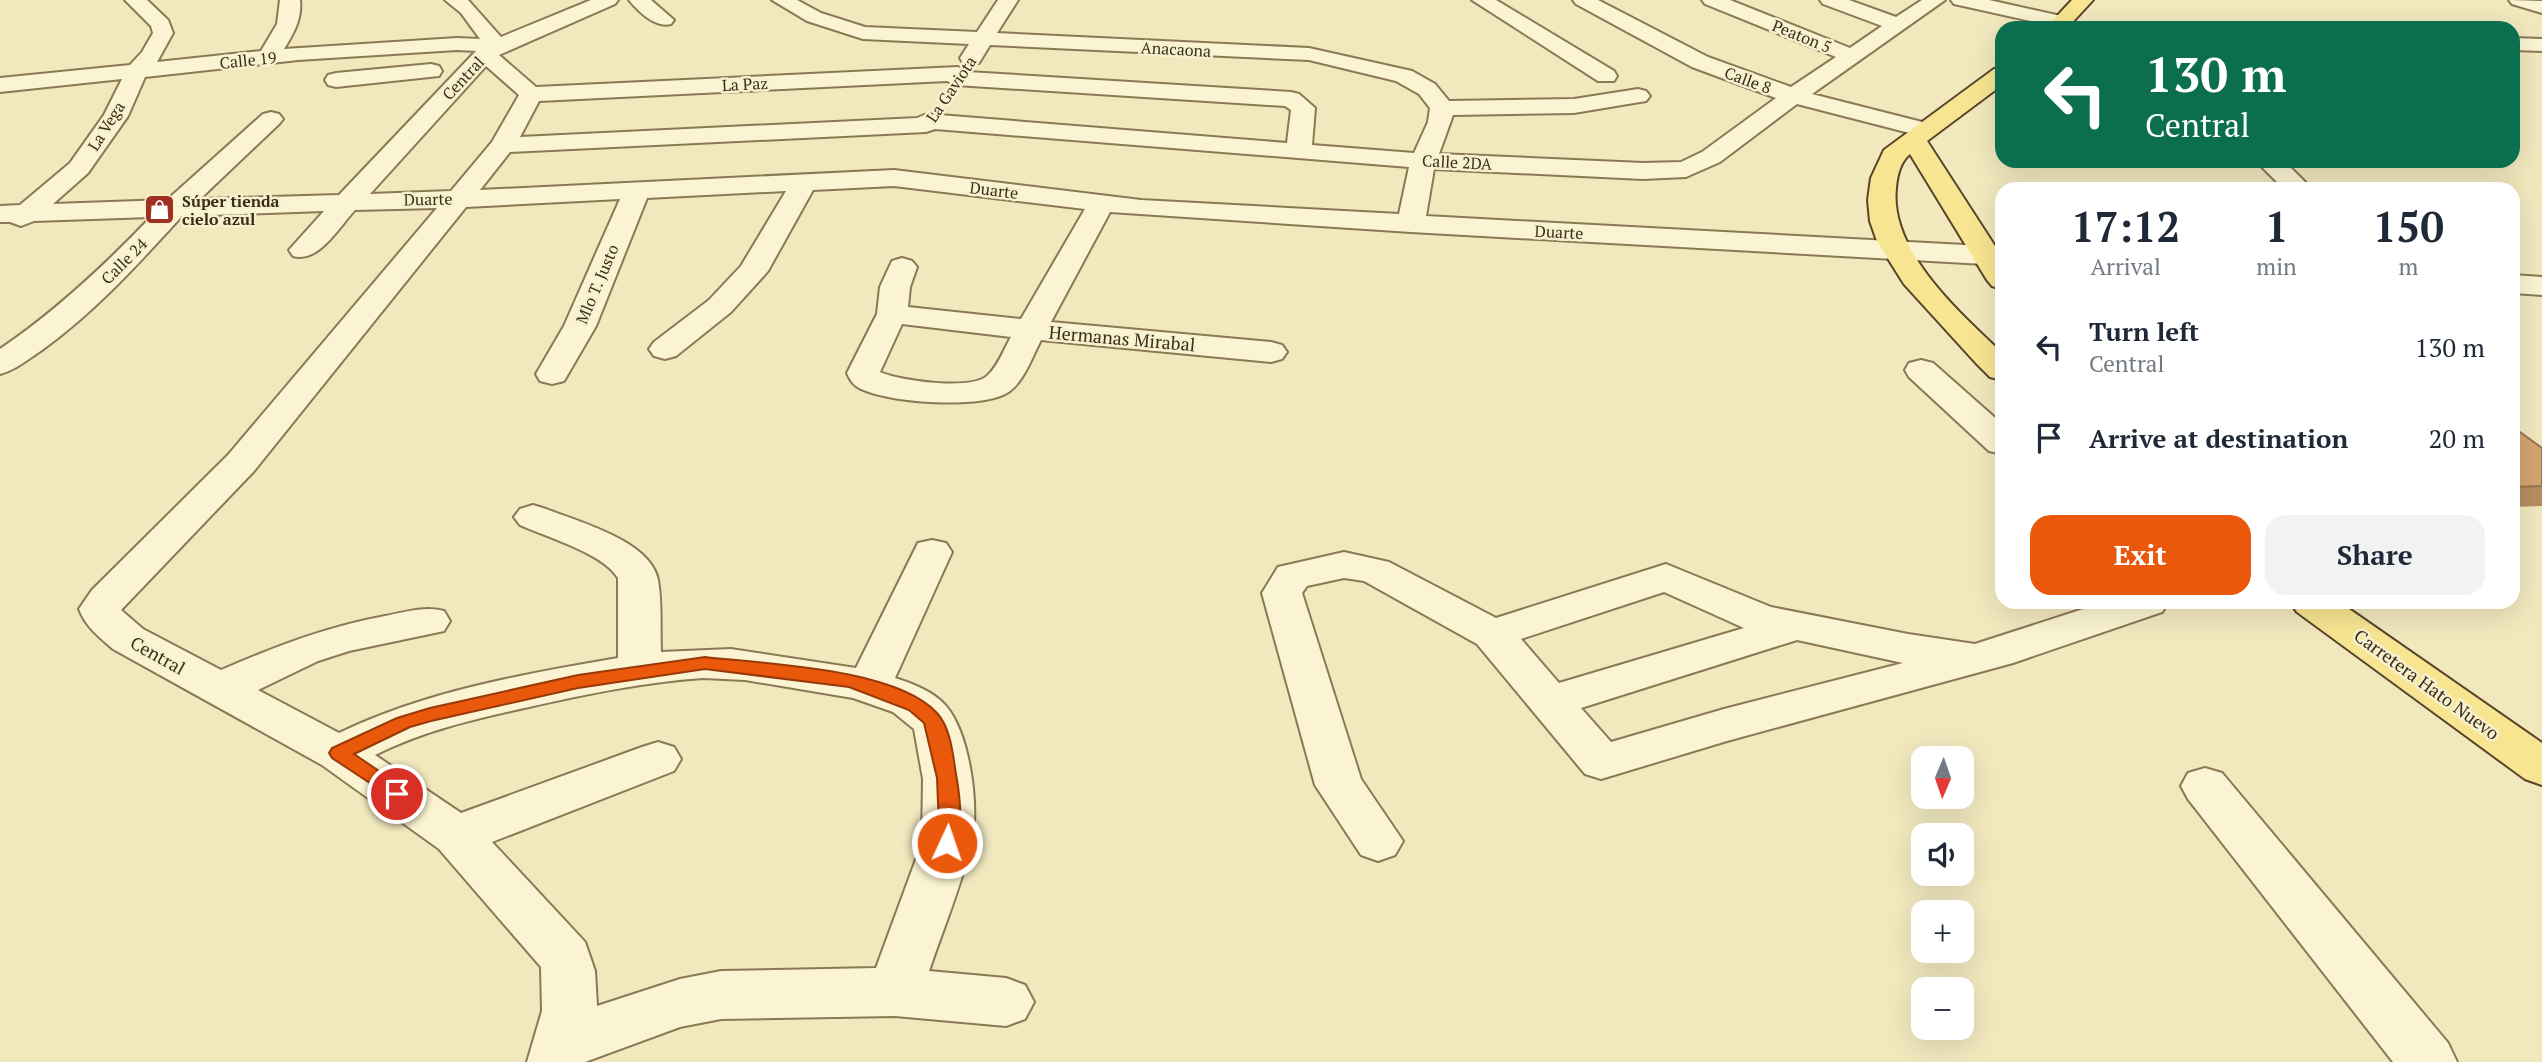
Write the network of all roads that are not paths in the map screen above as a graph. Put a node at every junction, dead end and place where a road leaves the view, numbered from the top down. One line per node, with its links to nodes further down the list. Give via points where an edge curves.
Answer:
1 (135, 0): 27 (street, La Vega, via 161,24 163,33)
2 (290, 0): 26 (street, via 292,11 286,28)
3 (455, 0): 24 (street, via 468,9)
4 (608, 0): 24 (street, Central)
5 (639, 0): 17 (street)
6 (782, 0): 21 (street, Anacaona, via 820,10 863,33)
7 (1007, 0): 21 (street, La Gaviota)
8 (1482, 0): 29 (street)
9 (1583, 0): 35 (street, Calle 8, via 1700,62)
10 (1712, 0): 25 (street, Peaton 5)
11 (1830, 0): 20 (street)
12 (1935, 0): 20 (street, Calle 2DA)
13 (1961, 0): 18 (street)
14 (2083, 0): 19 (main road)
15 (2519, 0): 16 (street)
16 (2542, 7)
17 (664, 20)
18 (2041, 21)
19 (2064, 21)
20 (1898, 25): 25 (street, Calle 2DA)
21 (984, 40): 28 (street, La Gaviota); 36 (street, Anacaona, via 1309,54 1404,76 1427,89)
22 (2520, 44): 23 (street)
23 (2542, 45)
24 (485, 56): 26 (street, Calle 19, via 457,44); 31 (street); 33 (street); 48 (street, Central)
25 (1852, 56): 35 (street, Calle 2DA)
26 (267, 58): 27 (street, Calle 19)
27 (136, 72): 32 (street, Calle 19); 51 (street, La Vega, via 116,116 79,168)
28 (957, 76): 33 (street, La Paz); 40 (street, La Gaviota); 41 (street, La Paz, via 1291,99 1303,108)
29 (1606, 76)
30 (1995, 79): 38 (main road)
31 (336, 80)
32 (0, 85)
33 (531, 94): 39 (street)
34 (1638, 96): 36 (street, via 1574,106)
35 (1793, 96): 38 (street, Calle 8); 42 (street, Calle 2DA, via 1711,157 1686,169)
36 (1442, 108): 42 (street)
37 (271, 119): 50 (street, Calle 24)
38 (1919, 135): 56 (main road, via 1893,155 1886,169 1884,226); 57 (main road)
39 (503, 145): 40 (street); 47 (street)
40 (914, 145): 41 (street, Calle 2DA); 44 (street, Duarte); 49 (street, Duarte)
41 (1299, 150): 42 (street, Calle 2DA)
42 (1423, 161): 53 (street)
43 (2276, 168): 45 (street)
44 (804, 182): 46 (street, Duarte); 63 (street, via 753,271 720,306)
45 (2292, 182)
46 (637, 191): 47 (street, Duarte); 68 (street, Mlo T. Justo, via 580,326)
47 (458, 198): 48 (street, Duarte); 80 (street, Central, via 232,473 100,608 103,617 128,639)
48 (350, 201): 50 (street, Duarte); 55 (street, Central)
49 (1101, 204): 53 (street, Duarte); 62 (street, Hermanas Mirabal)
50 (177, 206): 51 (street, Duarte); 66 (street, Calle 24, via 110,277)
51 (28, 212): 52 (street, Duarte); 54 (street, La Vega)
52 (0, 214)
53 (1411, 224): 56 (street, Duarte)
54 (0, 235)
55 (303, 250)
56 (1894, 251): 57 (street, Duarte); 65 (main road, via 1920,285)
57 (1994, 256)
58 (902, 267): 61 (street)
59 (2520, 284): 60 (street)
60 (2542, 286)
61 (892, 314): 62 (street); 62 (street, via 863,373 881,385 971,393 997,387)
62 (1031, 330): 64 (street, Hermanas Mirabal)
63 (664, 349)
64 (1272, 352)
65 (1995, 363)
66 (0, 365)
67 (1921, 369): 69 (street)
68 (552, 374)
69 (1995, 437)
70 (533, 517): 78 (street, via 613,551 629,563 638,578)
71 (932, 552): 79 (street)
72 (2127, 609): 77 (street)
73 (2321, 609): 84 (main road, Carretera Hato Nuevo)
74 (429, 621): 80 (street, via 303,651)
75 (1793, 627): 76 (street, via 1761,620 1666,577); 77 (street); 81 (street)
76 (1492, 634): 81 (street); 87 (street, via 1375,571 1344,565 1292,576 1282,593 1339,785)
77 (1974, 659): 81 (street, via 1601,762)
78 (640, 672): 79 (street, via 705,663); 82 (street, via 430,714)
79 (869, 687): 88 (street, via 916,705 932,719 947,778 947,843)
80 (220, 689): 82 (street, Central)
81 (1550, 702)
82 (338, 753): 86 (street, Central)
83 (657, 759): 86 (street)
84 (2542, 767)
85 (2205, 786): 91 (street)
86 (456, 835): 90 (street, Central, via 566,958 572,984)
87 (1378, 841)
88 (895, 992): 89 (street); 90 (street, via 721,995 680,1003)
89 (1006, 1002)
90 (560, 1052)
91 (2428, 1062)

